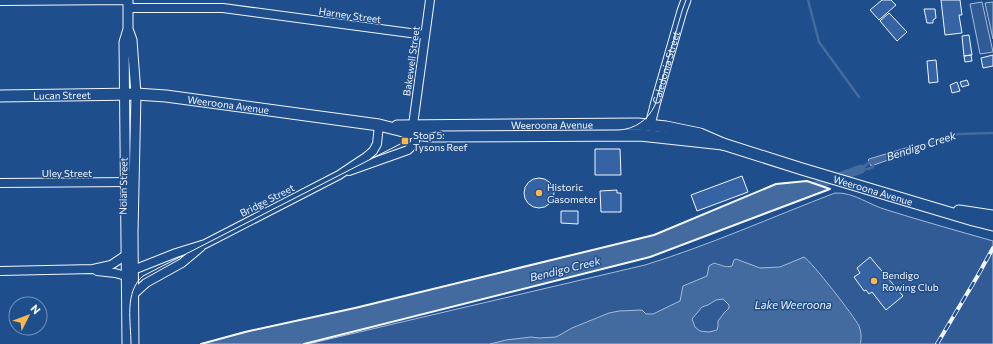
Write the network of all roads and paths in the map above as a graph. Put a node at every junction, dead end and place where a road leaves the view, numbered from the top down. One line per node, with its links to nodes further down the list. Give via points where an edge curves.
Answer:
1 (430, 0): 5 (street, Bakewell Street)
2 (686, 0): 10 (street, Caledonia Street, via 660,86)
3 (0, 1): 4 (street, Harney Street)
4 (128, 3): 5 (street, Harney Street, via 222,8); 6 (street, Nolan Street, via 128,29 132,40)
5 (425, 35): 9 (street, Bakewell Street)
6 (130, 94): 7 (main road, Lucan Street); 8 (main road, Weeroona Avenue, via 188,99); 12 (street, Nolan Street)
7 (0, 96)
8 (379, 125): 9 (main road, Weeroona Avenue); 11 (street, Bridge Street, via 373,150)
9 (414, 130): 10 (main road, Weeroona Avenue, via 442,136); 11 (street, Bridge Street, via 415,143 408,150)
10 (650, 130): 14 (main road, Weeroona Avenue, via 723,144)
11 (339, 175): 17 (street, Bridge Street)
12 (130, 182): 13 (street, Uley Street); 18 (street, Nolan Street); 21 (street, Nolan Street)
13 (0, 183)
14 (931, 207): 15 (main road, Weeroona Avenue); 16 (main road, Weeroona Avenue)
15 (993, 216)
16 (993, 225)
17 (205, 244): 21 (street, Bridge Street); 22 (street, Bridge Street, via 182,263 148,282)
18 (126, 255): 19 (street, via 111,265); 21 (street, Nolan Street)
19 (85, 270): 20 (street); 21 (street)
20 (0, 271)
21 (128, 272): 22 (street, Nolan Street); 23 (street, Nolan Street)
22 (134, 294): 24 (street, Nolan Street)
23 (127, 344)
24 (134, 344)

